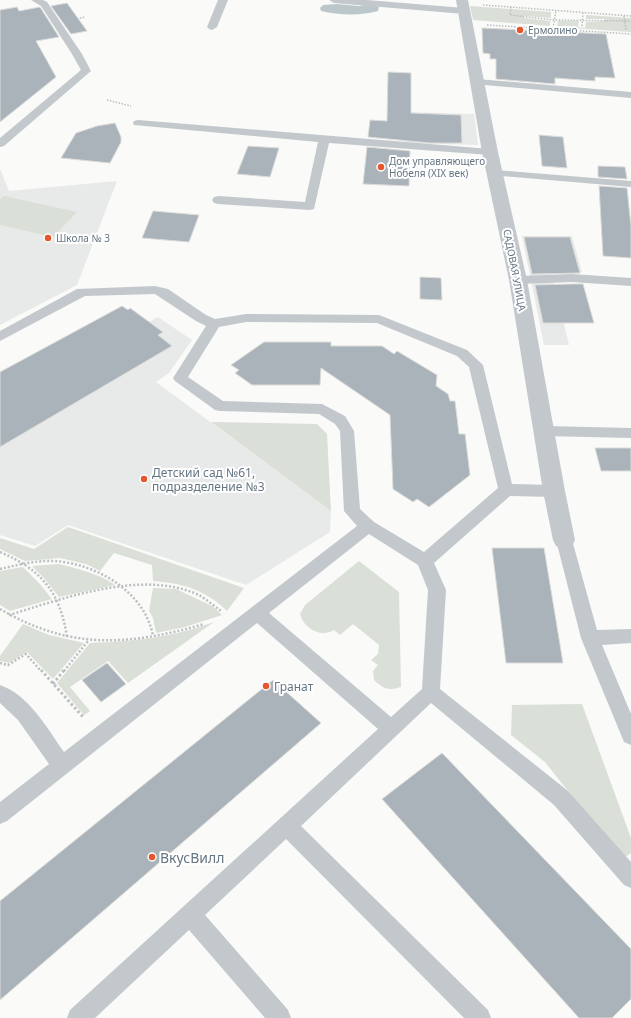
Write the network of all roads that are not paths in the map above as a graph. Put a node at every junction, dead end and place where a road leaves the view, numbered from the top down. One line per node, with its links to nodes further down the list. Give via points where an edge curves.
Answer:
1 (36, 0): 10 (lane, via 44,4 86,71)
2 (223, 0): 5 (lane)
3 (334, 0): 4 (lane)
4 (464, 10): 6 (street, САДОВАЯ УЛИЦА)
5 (212, 27)
6 (477, 82): 7 (lane); 11 (street, САДОВАЯ УЛИЦА)
7 (631, 94)
8 (138, 123): 9 (lane)
9 (324, 140): 11 (lane); 14 (lane, via 310,206)
10 (0, 144)
11 (490, 152): 12 (street, САДОВАЯ УЛИЦА)
12 (494, 173): 13 (lane); 15 (street, САДОВАЯ УЛИЦА)
13 (631, 184)
14 (218, 200)
15 (518, 280): 16 (lane, via 572,278); 19 (street, САДОВАЯ УЛИЦА)
16 (631, 282)
17 (214, 324): 18 (lane, via 163,292 155,290 82,292); 21 (lane, via 246,318 379,318 462,353 476,365); 23 (lane, via 180,378 220,406 322,409 340,420 347,431 352,511)
18 (0, 336)
19 (544, 431): 20 (lane); 22 (street, САДОВАЯ УЛИЦА)
20 (631, 433)
21 (506, 490): 22 (lane); 25 (lane)
22 (554, 491): 24 (street, САДОВАЯ УЛИЦА)
23 (368, 526): 25 (lane); 26 (lane)
24 (564, 540): 28 (lane)
25 (425, 561): 29 (lane, via 438,590)
26 (257, 613): 31 (lane); 33 (lane)
27 (631, 636): 28 (lane)
28 (590, 638): 32 (lane)
29 (431, 692): 31 (lane); 36 (lane, via 561,798)
30 (0, 693): 33 (lane, via 8,696 18,706)
31 (392, 729): 35 (lane)
32 (631, 736)
33 (62, 766): 34 (lane)
34 (0, 814)
35 (287, 826): 37 (lane); 40 (lane)
36 (631, 878)
37 (190, 915): 38 (lane); 39 (lane)
38 (78, 1018)
39 (280, 1018)
40 (480, 1018)

